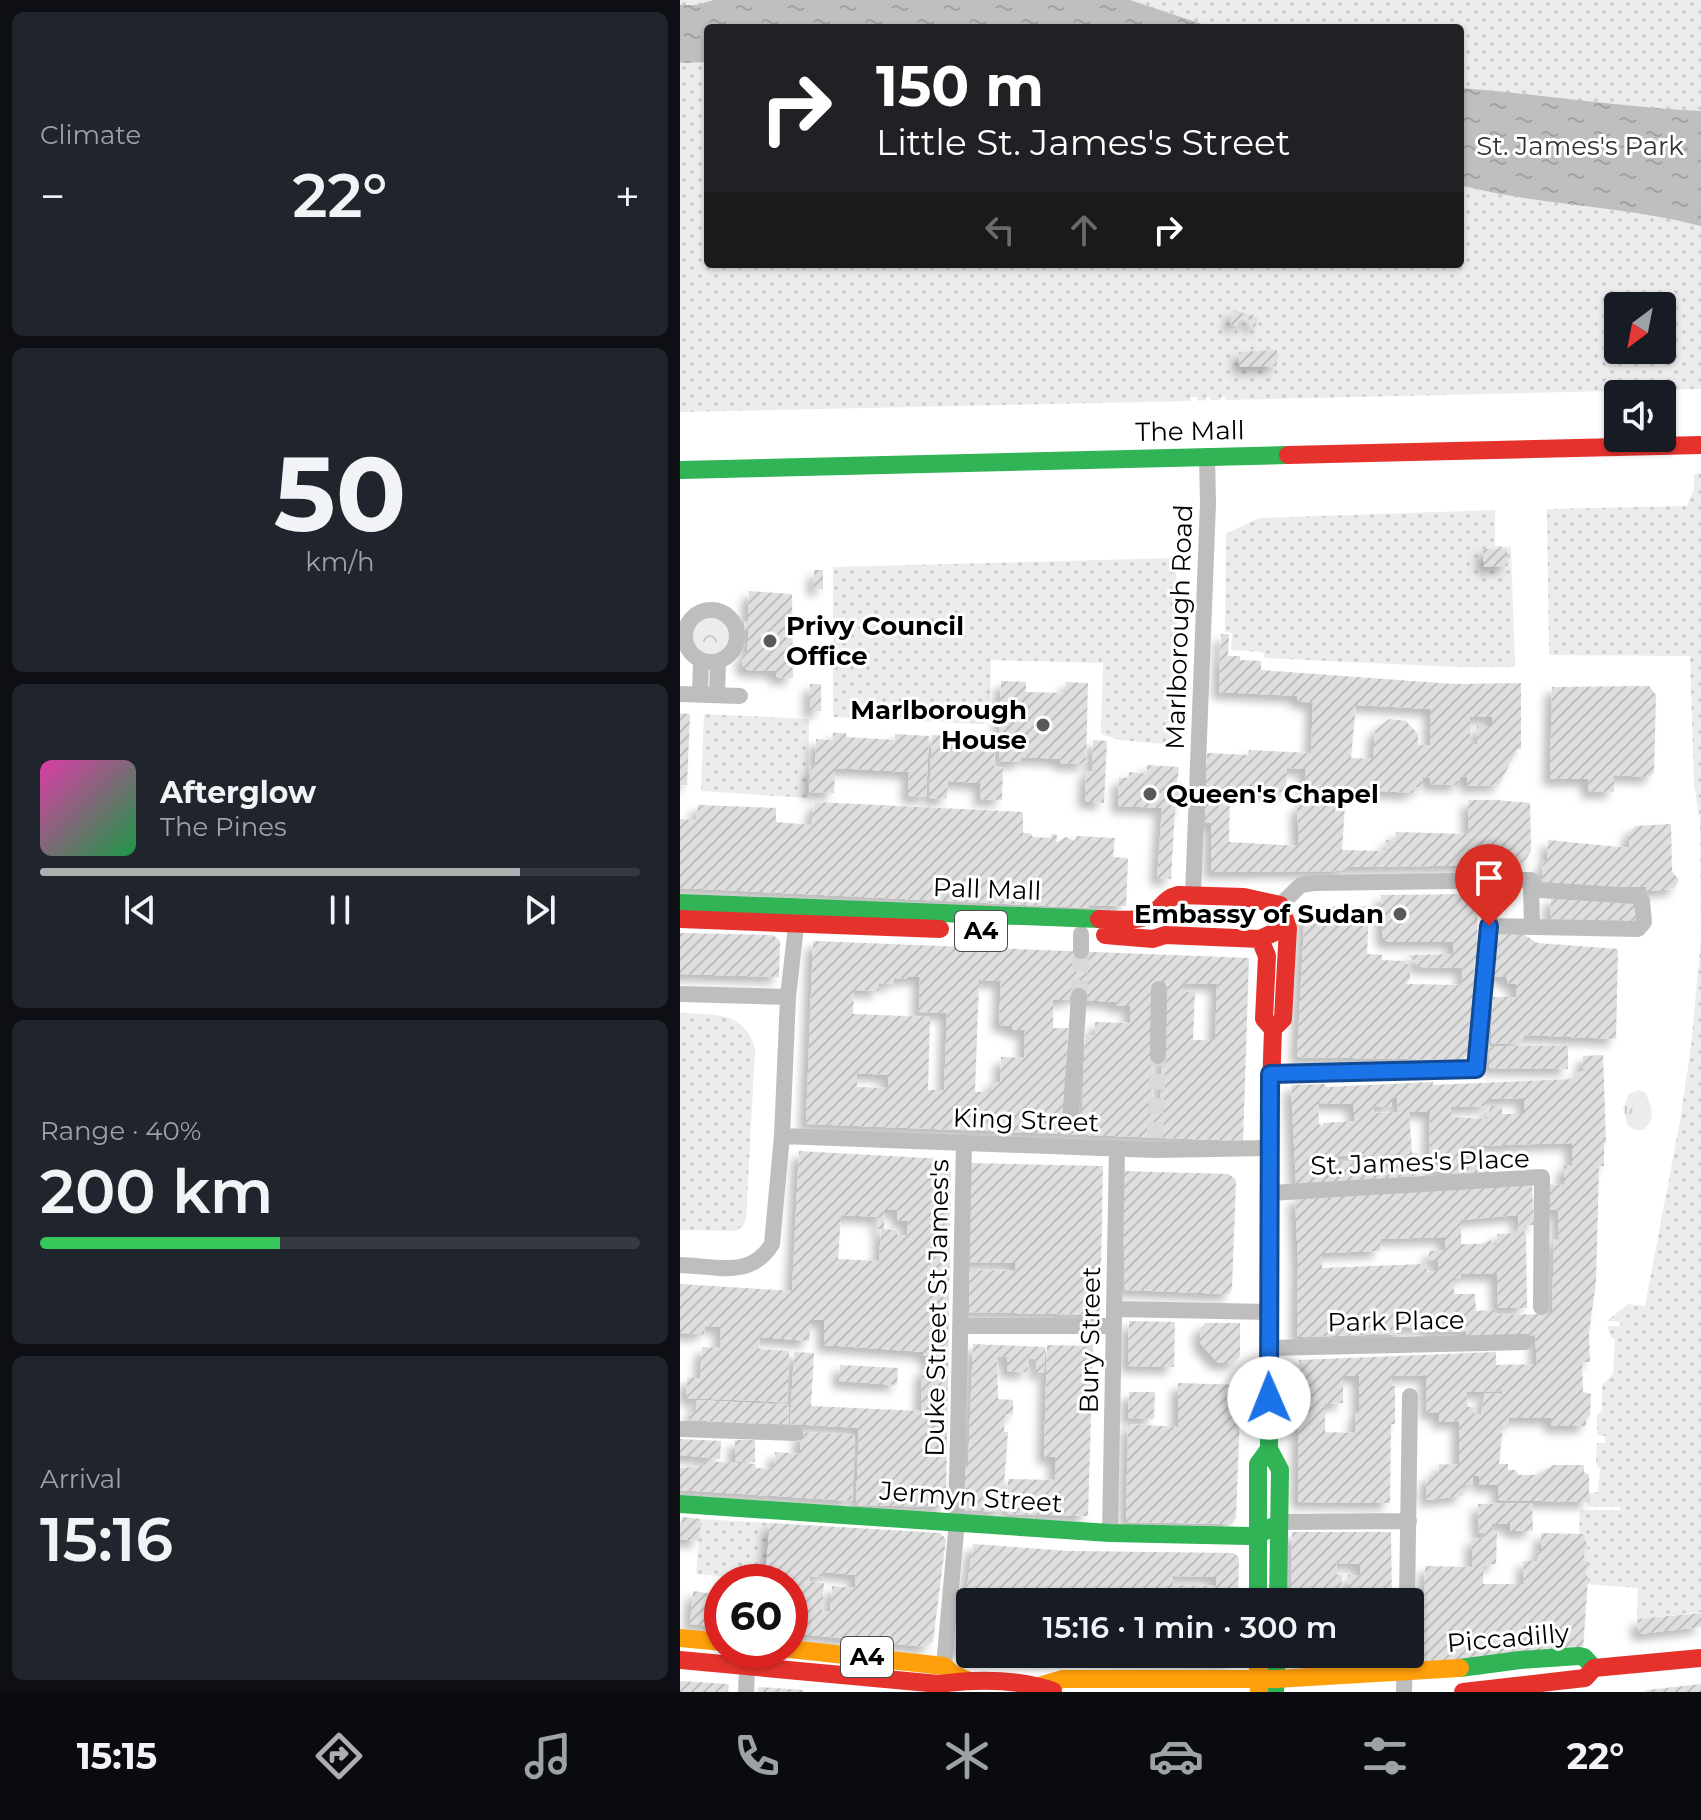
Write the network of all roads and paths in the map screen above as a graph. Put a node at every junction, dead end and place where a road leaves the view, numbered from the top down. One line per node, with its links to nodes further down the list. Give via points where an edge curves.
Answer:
1 (1701, 445): 2 (main road, The Mall)
2 (1207, 456): 3 (main road, The Mall); 9 (street, Marlborough Road)
3 (680, 470)
4 (709, 661): 6 (street)
5 (680, 694): 6 (street)
6 (708, 695): 7 (street)
7 (740, 696)
8 (1531, 885): 12 (street, via 1531,880 1314,883 1301,885); 15 (street); 15 (street, via 1540,890 1635,896 1642,901 1644,922 1635,929)
9 (1193, 895): 11 (main road, Pall Mall / A4, via 1169,898); 12 (main road, Pall Mall / A4, via 1265,898)
10 (680, 903): 13 (main road, Pall Mall / A4)
11 (1158, 910): 13 (main road, Pall Mall / A4, via 1135,920); 16 (main road)
12 (1282, 911): 17 (main road, via 1273,933); 22 (main road, via 1288,928 1283,1019)
13 (797, 915): 14 (main road, Pall Mall / A4); 16 (main road, Pall Mall / A4, via 1081,943); 21 (street)
14 (680, 919)
15 (1532, 927): 24 (street, via 1489,926 1476,1069)
16 (1165, 935): 17 (main road, Pall Mall / A4)
17 (1260, 939): 22 (main road, via 1267,956 1264,1019)
18 (1159, 989): 23 (street)
19 (680, 994): 21 (street)
20 (1079, 996): 25 (street)
21 (788, 997): 26 (street)
22 (1273, 1029): 24 (main road)
23 (1158, 1056)
24 (1270, 1074): 29 (main road)
25 (1069, 1134): 27 (street, King Street); 28 (street, King Street)
26 (782, 1136): 27 (street, King Street); 31 (street, via 775,1233 763,1257 746,1268)
27 (964, 1142): 35 (street, Duke Street St James's)
28 (1117, 1148): 29 (street, King Street); 34 (street, Bury Street)
29 (1269, 1148): 30 (main road)
30 (1269, 1193): 32 (street, St. James's Place, via 1542,1177); 33 (main road)
31 (680, 1265)
32 (1541, 1307)
33 (1270, 1312): 34 (street); 37 (main road)
34 (1114, 1317): 35 (street); 46 (street, Bury Street)
35 (960, 1326): 43 (street, Duke Street St James's)
36 (1525, 1342): 37 (street, Park Place)
37 (1268, 1348): 41 (main road)
38 (1410, 1396): 44 (street)
39 (680, 1429): 40 (street)
40 (795, 1433)
41 (1269, 1449): 45 (main road, via 1280,1470); 47 (main road, via 1258,1464)
42 (680, 1504): 43 (main road, Jermyn Street)
43 (956, 1521): 46 (main road, Jermyn Street); 59 (street, Duke Street St James's)
44 (1409, 1521): 45 (street); 50 (street)
45 (1280, 1522): 47 (main road); 49 (main road)
46 (1110, 1533): 47 (main road, Jermyn Street)
47 (1259, 1535): 48 (main road)
48 (1258, 1588)
49 (1278, 1588)
50 (1407, 1588)
51 (680, 1638): 52 (main road)
52 (704, 1640)
53 (808, 1651): 59 (main road, Piccadilly / A4)
54 (1545, 1658): 57 (main road, Piccadilly / A4); 64 (main road, Piccadilly / A4, via 1584,1657); 67 (main road)
55 (1701, 1658): 64 (main road, Piccadilly / A4)
56 (680, 1660): 58 (main road, Piccadilly / A4)
57 (1424, 1662)
58 (704, 1663)
59 (944, 1666): 65 (main road, Piccadilly / A4)
60 (747, 1668): 69 (street)
61 (758, 1668): 65 (main road, Piccadilly / A4, via 939,1684)
62 (1375, 1668): 66 (main road, Piccadilly / A4)
63 (1405, 1668): 70 (street)
64 (1594, 1668): 67 (main road, Piccadilly / A4, via 1585,1678)
65 (967, 1680): 68 (main road, Piccadilly / A4)
66 (1267, 1686): 68 (main road, Piccadilly / A4, via 1090,1678 1063,1679)
67 (1549, 1687): 71 (main road, Piccadilly / A4)
68 (1047, 1689)
69 (746, 1692)
70 (1404, 1692)
71 (1463, 1692)

